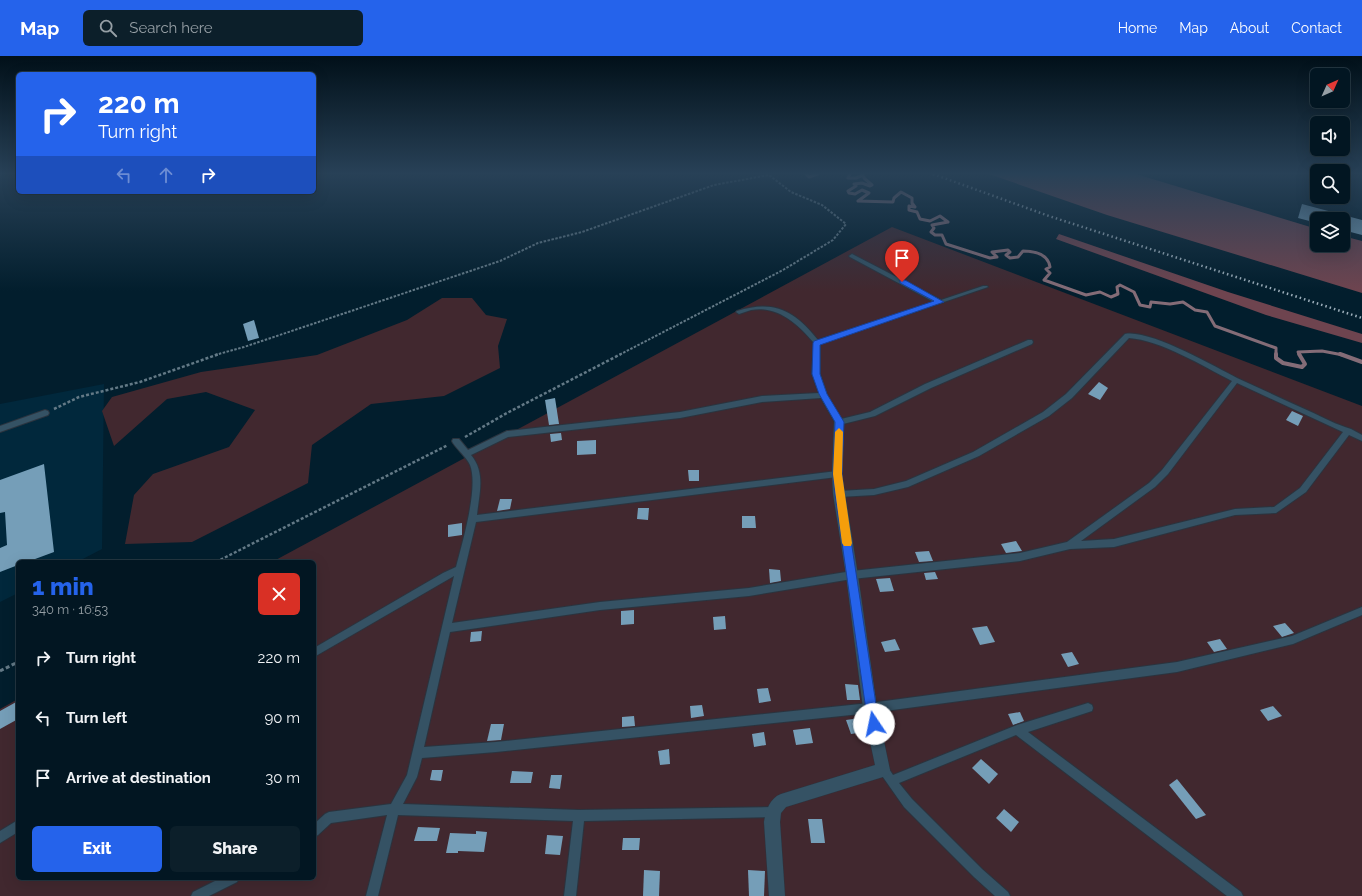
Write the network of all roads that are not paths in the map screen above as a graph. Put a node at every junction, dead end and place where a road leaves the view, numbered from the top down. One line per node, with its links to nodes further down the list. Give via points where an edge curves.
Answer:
1 (852, 256): 3 (lane)
2 (985, 287): 3 (lane)
3 (940, 302): 6 (lane)
4 (739, 312): 6 (lane, via 759,306 776,309 799,322)
5 (1030, 342): 10 (lane, via 928,386 872,414)
6 (816, 343): 8 (lane, via 816,374)
7 (1236, 380): 12 (lane); 17 (lane, via 1184,354 1142,338 1127,336 1069,396 1046,414 976,454 908,484 874,492); 19 (lane, via 1165,472 1152,485)
8 (823, 394): 10 (lane); 15 (lane, via 762,399 680,415 507,434)
9 (45, 413): 11 (lane)
10 (840, 422): 16 (street)
11 (0, 429)
12 (1348, 432): 13 (lane); 19 (lane, via 1303,490 1276,510 1235,512 1114,543)
13 (1362, 438)
14 (456, 441): 15 (lane)
15 (466, 454): 18 (lane, via 474,464 477,481)
16 (837, 474): 17 (street); 18 (lane)
17 (839, 494): 21 (street)
18 (472, 519): 20 (lane)
19 (1070, 545): 21 (lane, via 1020,557)
20 (461, 569): 23 (lane); 24 (lane)
21 (852, 575): 23 (lane, via 749,592 600,606); 25 (street)
22 (1362, 611): 25 (lane, via 1293,640 1177,667)
23 (447, 628): 28 (lane)
24 (316, 652)
25 (870, 708): 28 (lane, via 496,748); 29 (street)
26 (1088, 708): 27 (lane)
27 (1017, 730): 29 (lane); 42 (lane)
28 (417, 753): 30 (lane, via 412,777)
29 (887, 775): 31 (street, via 781,801); 41 (lane, via 908,803)
30 (394, 809): 32 (lane); 34 (lane, via 329,818); 38 (lane)
31 (773, 812): 32 (lane); 40 (street)
32 (579, 816): 39 (lane)
33 (16, 827): 35 (lane)
34 (316, 829)
35 (0, 837)
36 (229, 880): 37 (lane)
37 (197, 896)
38 (372, 896)
39 (570, 896)
40 (777, 896)
41 (1004, 896)
42 (1237, 896)

